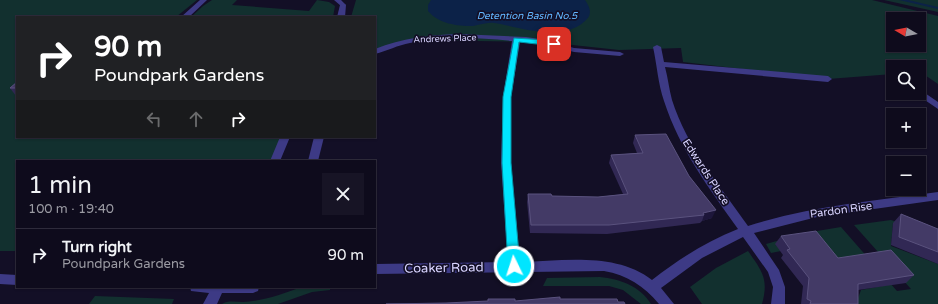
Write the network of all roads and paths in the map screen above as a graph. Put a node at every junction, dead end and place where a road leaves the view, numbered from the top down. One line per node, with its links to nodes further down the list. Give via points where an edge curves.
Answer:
1 (204, 0): 3 (street)
2 (340, 2): 4 (street)
3 (186, 16)
4 (341, 16)
5 (516, 40): 7 (street, Andrews Place, via 479,37 415,39 394,43); 8 (street, Andrews Place, via 545,42 566,49); 19 (street, via 507,105 506,163)
6 (657, 47): 9 (street, Edwards Place)
7 (376, 52)
8 (620, 54)
9 (661, 64): 10 (street); 18 (street, Edwards Place, via 668,100 681,133 694,158)
10 (828, 79)
11 (926, 97): 12 (street)
12 (938, 106)
13 (285, 138): 15 (street)
14 (319, 138): 16 (street)
15 (275, 160)
16 (313, 160)
17 (938, 196): 18 (street, Pardon Rise, via 802,216)
18 (745, 231): 23 (street, Pardon Rise, via 699,254 670,272); 27 (street, via 776,278 779,287)
19 (514, 266): 20 (street, Coaker Road); 23 (street, Coaker Road, via 604,266 631,273)
20 (376, 269)
21 (0, 279): 22 (street)
22 (16, 280)
23 (653, 287): 26 (street, Coaker Road)
24 (217, 288): 25 (street)
25 (210, 304)
26 (667, 304)
27 (778, 304)

